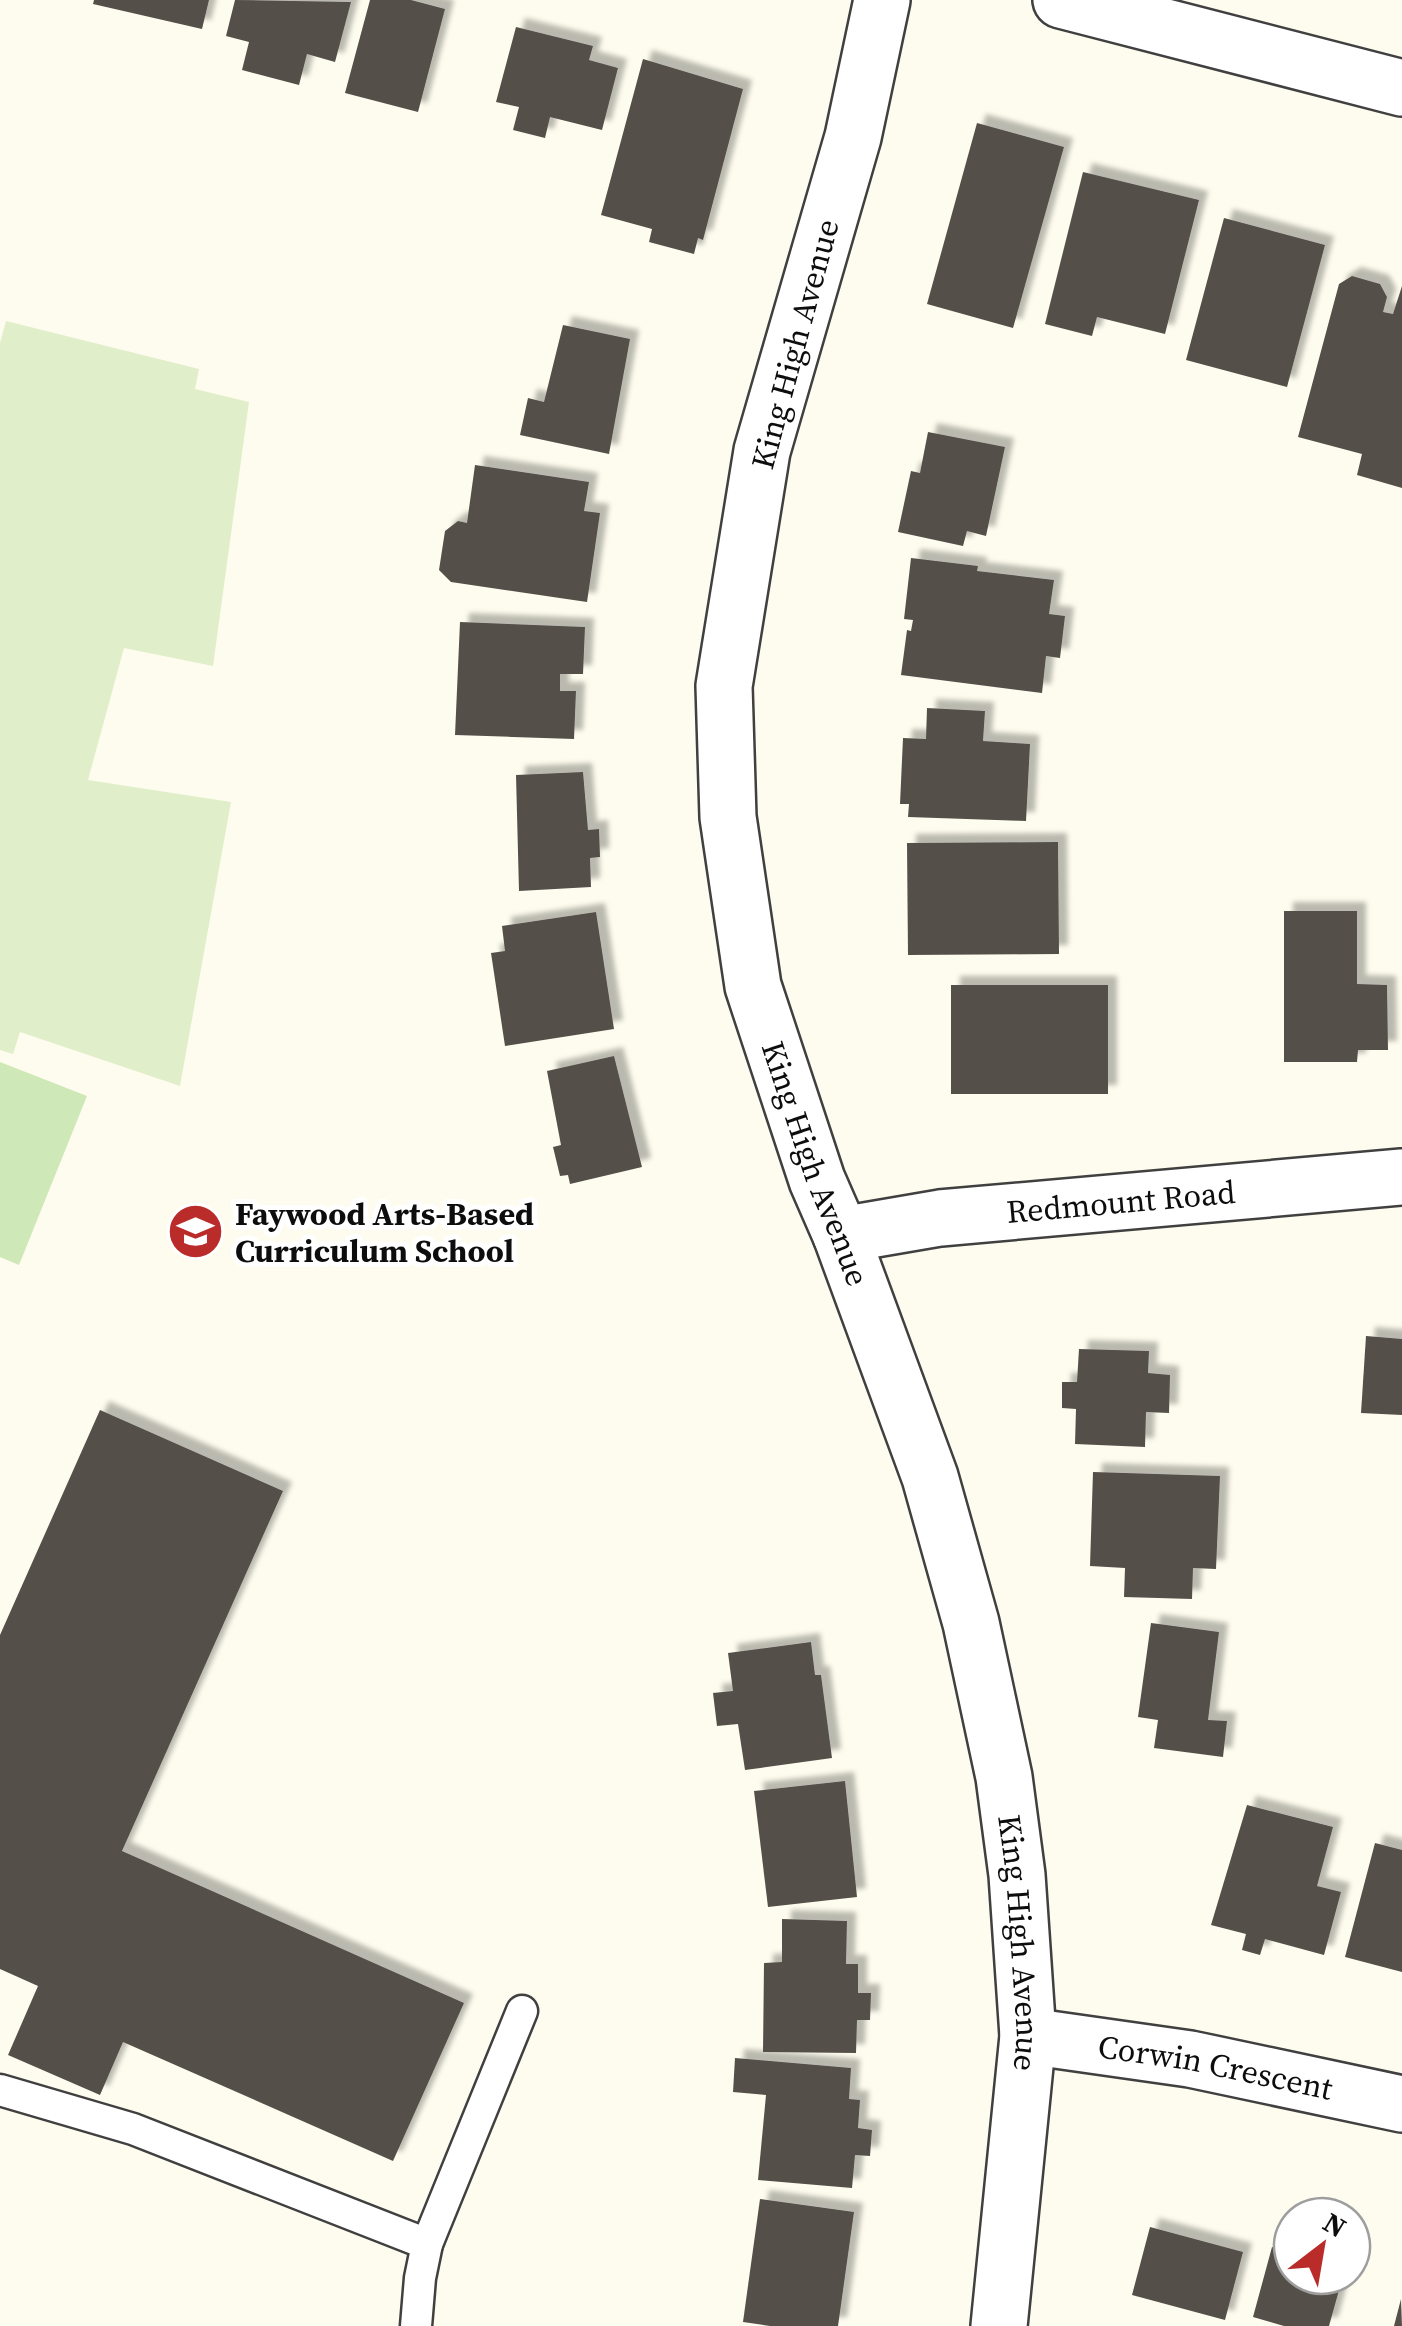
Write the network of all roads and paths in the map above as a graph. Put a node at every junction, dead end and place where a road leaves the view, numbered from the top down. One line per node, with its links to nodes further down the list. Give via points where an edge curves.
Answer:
1 (882, 0): 5 (street, King High Avenue, via 853,136 762,451 724,686 728,817 754,986 816,1180)
2 (1061, 0): 3 (street)
3 (1402, 88)
4 (1402, 1177): 5 (street, Redmount Road, via 940,1218)
5 (841, 1234): 7 (street, King High Avenue, via 930,1477 971,1623 1004,1776)
6 (522, 2011): 10 (lane)
7 (1028, 2036): 9 (street, Corwin Crescent, via 1190,2059); 12 (street, King High Avenue)
8 (0, 2090): 10 (lane, via 133,2130)
9 (1402, 2104)
10 (428, 2244): 11 (lane)
11 (416, 2326)
12 (998, 2326)

